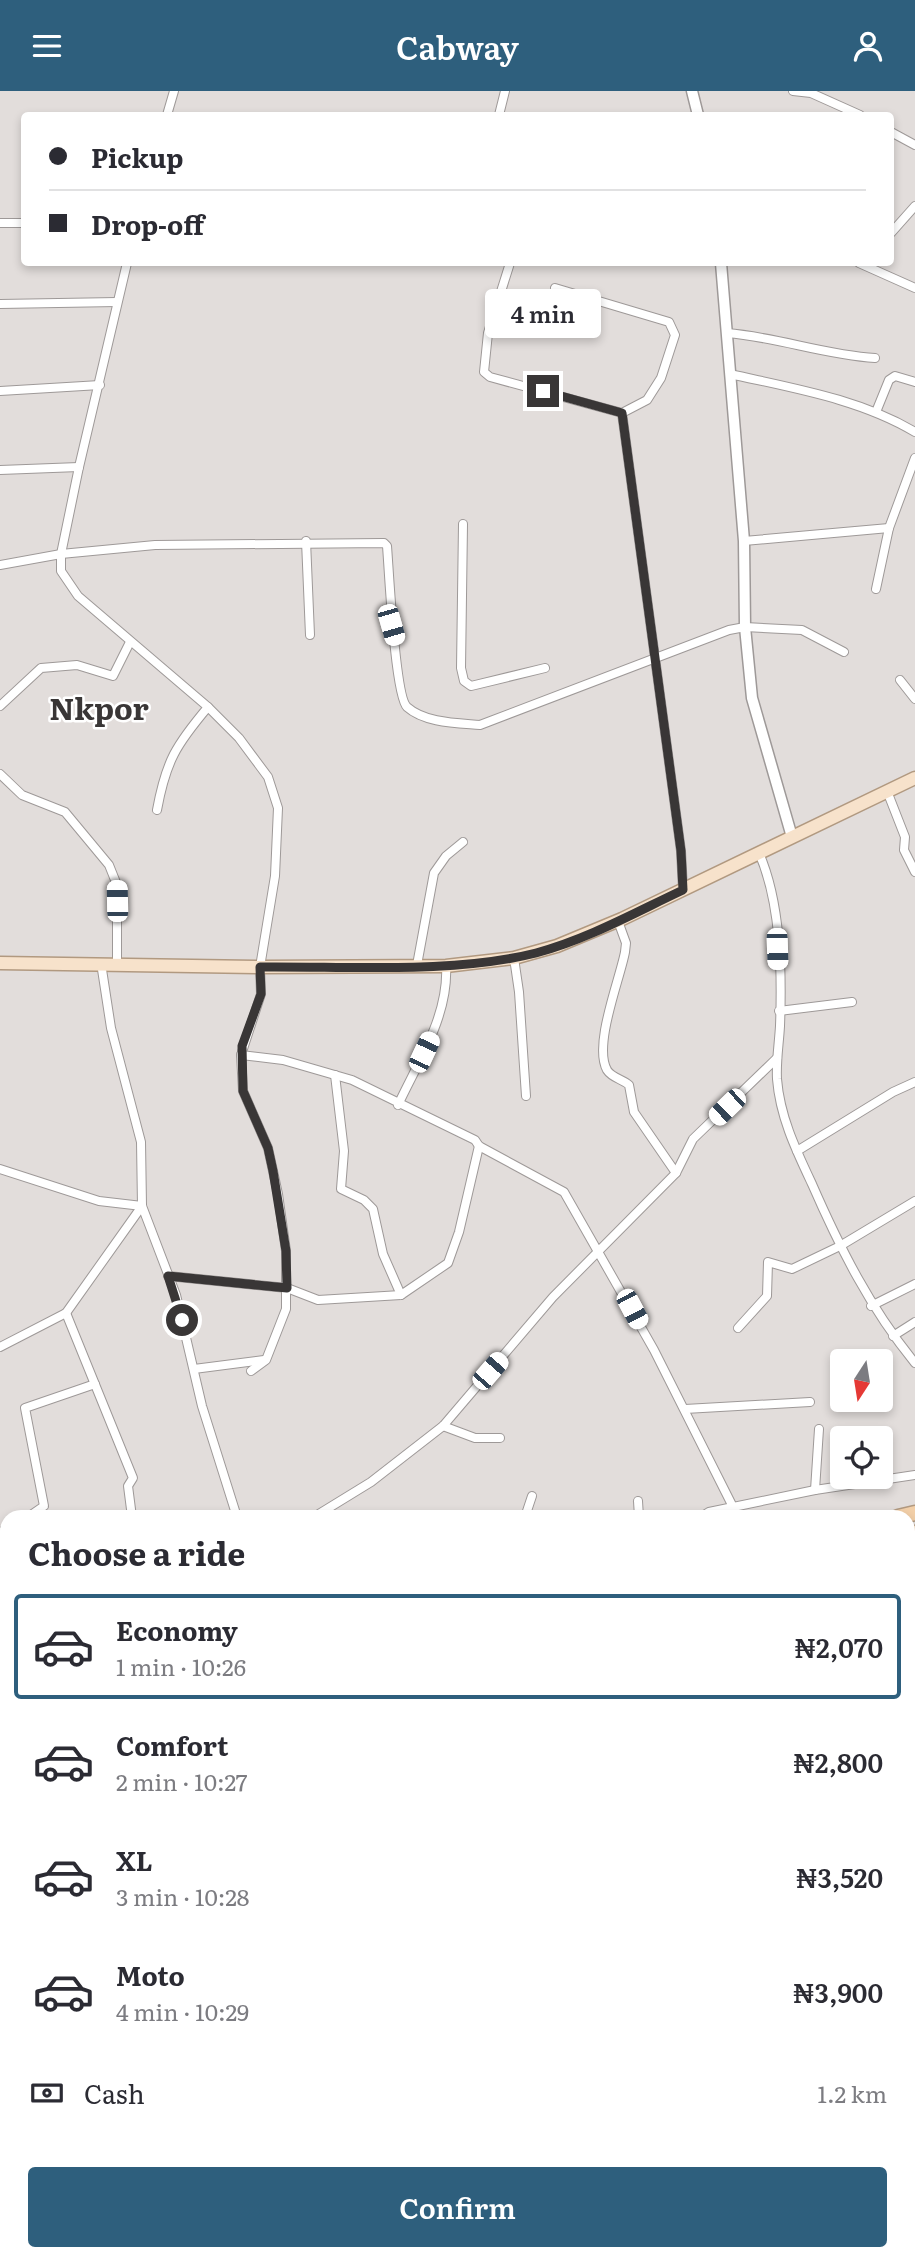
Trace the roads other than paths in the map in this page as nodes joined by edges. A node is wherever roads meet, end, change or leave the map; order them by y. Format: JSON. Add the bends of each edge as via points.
{"nodes":[{"id":1,"x":174,"y":91,"type":"edge"},
{"id":2,"x":505,"y":91,"type":"edge"},
{"id":3,"x":692,"y":91,"type":"edge"},
{"id":4,"x":793,"y":91,"type":"edge"},
{"id":5,"x":811,"y":92,"type":"edge"},
{"id":6,"x":168,"y":112,"type":"edge"},
{"id":7,"x":500,"y":112,"type":"edge"},
{"id":8,"x":697,"y":112,"type":"edge"},
{"id":9,"x":843,"y":112,"type":"edge"},
{"id":10,"x":894,"y":134,"type":"edge"},
{"id":11,"x":915,"y":145,"type":"edge"},
{"id":12,"x":915,"y":206,"type":"edge"},
{"id":13,"x":0,"y":223,"type":"edge"},
{"id":14,"x":21,"y":223,"type":"edge"},
{"id":15,"x":894,"y":230,"type":"edge"},
{"id":16,"x":126,"y":266,"type":"edge"},
{"id":17,"x":509,"y":266,"type":"edge"},
{"id":18,"x":722,"y":266,"type":"edge"},
{"id":19,"x":872,"y":266,"type":"edge"},
{"id":20,"x":555,"y":288,"type":"dead end"},
{"id":21,"x":915,"y":288,"type":"edge"},
{"id":22,"x":117,"y":302,"type":"junction"},
{"id":23,"x":0,"y":304,"type":"edge"},
{"id":24,"x":727,"y":333,"type":"junction"},
{"id":25,"x":875,"y":358,"type":"dead end"},
{"id":26,"x":730,"y":374,"type":"junction"},
{"id":27,"x":915,"y":382,"type":"edge"},
{"id":28,"x":100,"y":385,"type":"junction"},
{"id":29,"x":0,"y":391,"type":"edge"},
{"id":30,"x":876,"y":412,"type":"junction"},
{"id":31,"x":622,"y":413,"type":"junction"},
{"id":32,"x":915,"y":432,"type":"edge"},
{"id":33,"x":915,"y":458,"type":"edge"},
{"id":34,"x":79,"y":467,"type":"junction"},
{"id":35,"x":0,"y":470,"type":"edge"},
{"id":36,"x":463,"y":524,"type":"dead end"},
{"id":37,"x":889,"y":528,"type":"junction"},
{"id":38,"x":306,"y":541,"type":"junction"},
{"id":39,"x":744,"y":541,"type":"junction"},
{"id":40,"x":61,"y":554,"type":"junction"},
{"id":41,"x":0,"y":565,"type":"edge"},
{"id":42,"x":876,"y":589,"type":"dead end"},
{"id":43,"x":746,"y":627,"type":"junction"},
{"id":44,"x":310,"y":635,"type":"dead end"},
{"id":45,"x":130,"y":642,"type":"junction"},
{"id":46,"x":844,"y":652,"type":"dead end"},
{"id":47,"x":655,"y":657,"type":"junction"},
{"id":48,"x":545,"y":668,"type":"dead end"},
{"id":49,"x":901,"y":680,"type":"dead end"},
{"id":50,"x":915,"y":699,"type":"edge"},
{"id":51,"x":0,"y":706,"type":"edge"},
{"id":52,"x":208,"y":707,"type":"junction"},
{"id":53,"x":0,"y":774,"type":"edge"},
{"id":54,"x":915,"y":778,"type":"edge"},
{"id":55,"x":887,"y":791,"type":"junction"},
{"id":56,"x":157,"y":810,"type":"dead end"},
{"id":57,"x":792,"y":837,"type":"junction"},
{"id":58,"x":463,"y":842,"type":"dead end"},
{"id":59,"x":759,"y":853,"type":"junction"},
{"id":60,"x":915,"y":872,"type":"edge"},
{"id":61,"x":683,"y":890,"type":"junction"},
{"id":62,"x":618,"y":921,"type":"junction"},
{"id":63,"x":514,"y":958,"type":"junction"},
{"id":64,"x":0,"y":963,"type":"edge"},
{"id":65,"x":102,"y":963,"type":"junction"},
{"id":66,"x":117,"y":964,"type":"junction"},
{"id":67,"x":417,"y":965,"type":"junction"},
{"id":68,"x":446,"y":966,"type":"junction"},
{"id":69,"x":260,"y":967,"type":"junction"},
{"id":70,"x":852,"y":1002,"type":"dead end"},
{"id":71,"x":779,"y":1011,"type":"junction"},
{"id":72,"x":241,"y":1055,"type":"junction"},
{"id":73,"x":777,"y":1058,"type":"junction"},
{"id":74,"x":335,"y":1075,"type":"junction"},
{"id":75,"x":915,"y":1082,"type":"edge"},
{"id":76,"x":526,"y":1095,"type":"dead end"},
{"id":77,"x":398,"y":1105,"type":"junction"},
{"id":78,"x":479,"y":1146,"type":"junction"},
{"id":79,"x":797,"y":1151,"type":"junction"},
{"id":80,"x":0,"y":1169,"type":"edge"},
{"id":81,"x":676,"y":1173,"type":"junction"},
{"id":82,"x":915,"y":1201,"type":"edge"},
{"id":83,"x":142,"y":1206,"type":"junction"},
{"id":84,"x":840,"y":1246,"type":"junction"},
{"id":85,"x":598,"y":1248,"type":"junction"},
{"id":86,"x":168,"y":1276,"type":"junction"},
{"id":87,"x":915,"y":1284,"type":"edge"},
{"id":88,"x":287,"y":1288,"type":"junction"},
{"id":89,"x":401,"y":1295,"type":"junction"},
{"id":90,"x":871,"y":1306,"type":"junction"},
{"id":91,"x":66,"y":1313,"type":"junction"},
{"id":92,"x":915,"y":1322,"type":"edge"},
{"id":93,"x":738,"y":1328,"type":"dead end"},
{"id":94,"x":893,"y":1336,"type":"junction"},
{"id":95,"x":0,"y":1347,"type":"edge"},
{"id":96,"x":266,"y":1360,"type":"junction"},
{"id":97,"x":915,"y":1363,"type":"edge"},
{"id":98,"x":194,"y":1369,"type":"junction"},
{"id":99,"x":251,"y":1371,"type":"dead end"},
{"id":100,"x":95,"y":1384,"type":"junction"},
{"id":101,"x":810,"y":1402,"type":"dead end"},
{"id":102,"x":685,"y":1409,"type":"junction"},
{"id":103,"x":443,"y":1426,"type":"junction"},
{"id":104,"x":819,"y":1429,"type":"dead end"},
{"id":105,"x":500,"y":1438,"type":"dead end"},
{"id":106,"x":915,"y":1475,"type":"edge"},
{"id":107,"x":815,"y":1490,"type":"junction"},
{"id":108,"x":532,"y":1496,"type":"dead end"},
{"id":109,"x":638,"y":1501,"type":"dead end"},
{"id":110,"x":733,"y":1507,"type":"junction"},
{"id":111,"x":41,"y":1510,"type":"edge"},
{"id":112,"x":131,"y":1510,"type":"edge"},
{"id":113,"x":235,"y":1510,"type":"edge"},
{"id":114,"x":325,"y":1510,"type":"edge"},
{"id":115,"x":527,"y":1510,"type":"edge"},
{"id":116,"x":639,"y":1510,"type":"edge"},
{"id":117,"x":723,"y":1510,"type":"edge"}],
"edges":[{"from":1,"to":6,"type":"street"},
{"from":2,"to":7,"type":"street"},
{"from":3,"to":8,"type":"street"},
{"from":4,"to":5,"type":"street"},
{"from":5,"to":9,"type":"street"},
{"from":10,"to":11,"type":"street"},
{"from":12,"to":15,"type":"street"},
{"from":13,"to":14,"type":"street"},
{"from":16,"to":22,"type":"street"},
{"from":17,"to":31,"type":"street","via":[[488,333],[484,372]]},
{"from":18,"to":24,"type":"street"},
{"from":19,"to":21,"type":"street"},
{"from":20,"to":31,"type":"street","via":[[668,322],[675,335],[661,378],[647,400]]},
{"from":22,"to":23,"type":"street"},
{"from":22,"to":28,"type":"street"},
{"from":24,"to":25,"type":"street"},
{"from":24,"to":26,"type":"street"},
{"from":26,"to":30,"type":"street"},
{"from":26,"to":39,"type":"street"},
{"from":27,"to":30,"type":"street","via":[[895,376],[889,380]]},
{"from":28,"to":29,"type":"street"},
{"from":28,"to":34,"type":"street"},
{"from":30,"to":32,"type":"street"},
{"from":31,"to":47,"type":"street"},
{"from":33,"to":37,"type":"street"},
{"from":34,"to":35,"type":"street"},
{"from":34,"to":40,"type":"street"},
{"from":36,"to":48,"type":"street","via":[[464,681],[471,685]]},
{"from":37,"to":39,"type":"street"},
{"from":37,"to":42,"type":"street"},
{"from":38,"to":40,"type":"street","via":[[155,545]]},
{"from":38,"to":44,"type":"street"},
{"from":38,"to":47,"type":"street","via":[[384,543],[400,695],[407,707],[442,722],[480,725]]},
{"from":39,"to":43,"type":"street"},
{"from":40,"to":41,"type":"street"},
{"from":40,"to":45,"type":"street","via":[[61,571],[78,596]]},
{"from":43,"to":46,"type":"street","via":[[802,630]]},
{"from":43,"to":47,"type":"street"},
{"from":43,"to":57,"type":"street","via":[[752,698]]},
{"from":45,"to":51,"type":"street","via":[[113,677],[77,664],[41,669]]},
{"from":45,"to":52,"type":"street"},
{"from":47,"to":61,"type":"street"},
{"from":49,"to":50,"type":"street"},
{"from":52,"to":56,"type":"street","via":[[173,750]]},
{"from":52,"to":69,"type":"street","via":[[268,776],[278,808],[275,876]]},
{"from":53,"to":66,"type":"street","via":[[22,795],[65,812],[109,865],[117,885]]},
{"from":54,"to":55,"type":"main road"},
{"from":55,"to":57,"type":"main road"},
{"from":55,"to":60,"type":"street","via":[[905,837],[904,851]]},
{"from":57,"to":59,"type":"main road"},
{"from":58,"to":67,"type":"street","via":[[434,873]]},
{"from":59,"to":61,"type":"main road"},
{"from":59,"to":71,"type":"street","via":[[767,870],[773,908]]},
{"from":61,"to":62,"type":"main road"},
{"from":62,"to":63,"type":"main road"},
{"from":62,"to":81,"type":"street","via":[[626,943],[606,1027],[605,1066],[610,1075],[629,1085],[634,1112]]},
{"from":63,"to":68,"type":"main road"},
{"from":63,"to":76,"type":"street"},
{"from":64,"to":65,"type":"main road"},
{"from":65,"to":66,"type":"main road"},
{"from":65,"to":83,"type":"street","via":[[111,1028],[141,1142]]},
{"from":66,"to":69,"type":"main road"},
{"from":67,"to":68,"type":"main road"},
{"from":67,"to":69,"type":"main road"},
{"from":68,"to":77,"type":"street","via":[[447,981],[435,1028]]},
{"from":69,"to":72,"type":"street","via":[[261,994]]},
{"from":70,"to":71,"type":"street"},
{"from":71,"to":73,"type":"street"},
{"from":72,"to":74,"type":"street"},
{"from":72,"to":88,"type":"street","via":[[243,1091],[268,1148],[278,1194]]},
{"from":73,"to":79,"type":"street","via":[[783,1119]]},
{"from":73,"to":81,"type":"street","via":[[693,1139]]},
{"from":74,"to":77,"type":"street"},
{"from":74,"to":89,"type":"street","via":[[344,1151],[341,1189],[373,1209],[383,1254]]},
{"from":75,"to":79,"type":"street"},
{"from":77,"to":78,"type":"street","via":[[475,1140]]},
{"from":78,"to":85,"type":"street","via":[[564,1192]]},
{"from":78,"to":89,"type":"street","via":[[448,1263]]},
{"from":79,"to":84,"type":"street"},
{"from":80,"to":83,"type":"street","via":[[99,1201]]},
{"from":81,"to":85,"type":"street"},
{"from":82,"to":84,"type":"street"},
{"from":83,"to":86,"type":"street"},
{"from":83,"to":91,"type":"street"},
{"from":84,"to":90,"type":"street"},
{"from":84,"to":93,"type":"street","via":[[792,1269],[768,1262],[767,1296]]},
{"from":85,"to":102,"type":"street"},
{"from":85,"to":103,"type":"street"},
{"from":86,"to":88,"type":"street"},
{"from":86,"to":98,"type":"street"},
{"from":87,"to":90,"type":"street"},
{"from":88,"to":89,"type":"street","via":[[318,1300]]},
{"from":88,"to":96,"type":"street","via":[[286,1309]]},
{"from":90,"to":94,"type":"street"},
{"from":91,"to":95,"type":"street"},
{"from":91,"to":100,"type":"street"},
{"from":92,"to":94,"type":"street"},
{"from":94,"to":97,"type":"street"},
{"from":96,"to":98,"type":"street"},
{"from":96,"to":99,"type":"street"},
{"from":98,"to":113,"type":"street"},
{"from":100,"to":111,"type":"street","via":[[24,1408],[44,1500]]},
{"from":100,"to":112,"type":"street","via":[[132,1478],[128,1486]]},
{"from":101,"to":102,"type":"street"},
{"from":102,"to":110,"type":"street"},
{"from":103,"to":105,"type":"street","via":[[475,1438]]},
{"from":103,"to":114,"type":"street","via":[[371,1482]]},
{"from":104,"to":107,"type":"street"},
{"from":106,"to":107,"type":"street"},
{"from":107,"to":110,"type":"street"},
{"from":108,"to":115,"type":"street"},
{"from":109,"to":116,"type":"street"},
{"from":110,"to":117,"type":"street"}]}
